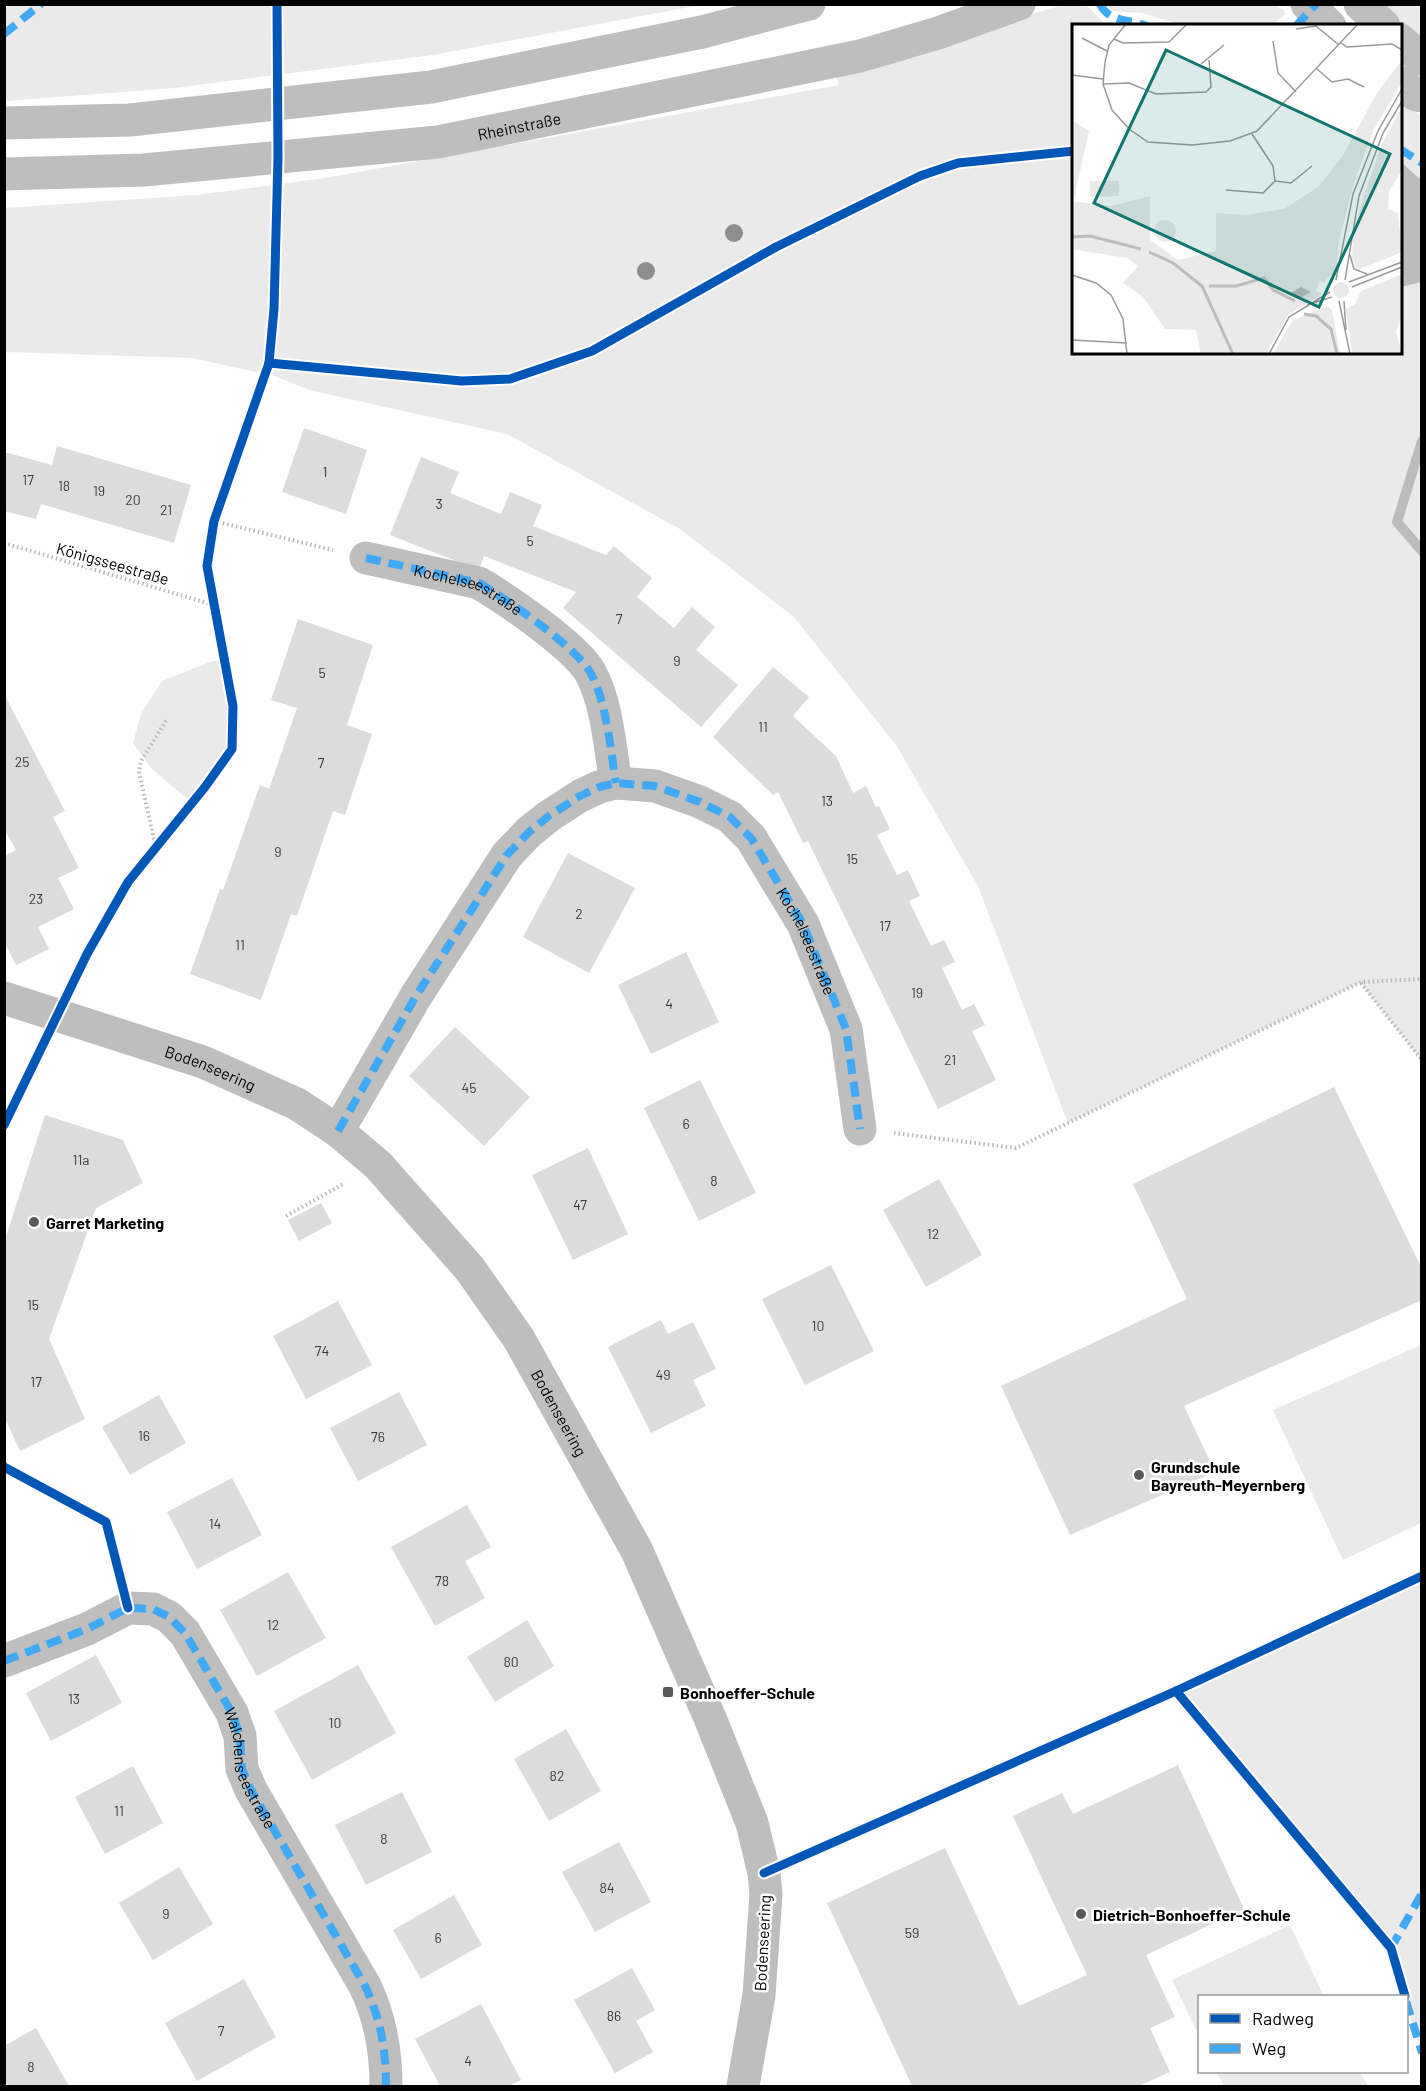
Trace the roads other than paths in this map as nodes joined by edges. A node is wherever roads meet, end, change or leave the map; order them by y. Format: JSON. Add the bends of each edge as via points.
{"nodes":[{"id":1,"x":809,"y":4,"type":"edge"},
{"id":2,"x":1019,"y":4,"type":"edge"},
{"id":3,"x":1307,"y":4,"type":"edge"},
{"id":4,"x":1360,"y":4,"type":"edge"},
{"id":5,"x":1328,"y":24,"type":"edge"},
{"id":6,"x":1382,"y":24,"type":"edge"},
{"id":7,"x":1402,"y":41,"type":"edge"},
{"id":8,"x":1422,"y":59,"type":"edge"},
{"id":9,"x":1402,"y":83,"type":"edge"},
{"id":10,"x":1422,"y":96,"type":"edge"},
{"id":11,"x":4,"y":123,"type":"edge"},
{"id":12,"x":4,"y":174,"type":"edge"},
{"id":13,"x":366,"y":558,"type":"road end"},
{"id":14,"x":616,"y":783,"type":"junction"},
{"id":15,"x":4,"y":998,"type":"edge"},
{"id":16,"x":860,"y":1130,"type":"road end"},
{"id":17,"x":338,"y":1131,"type":"junction"},
{"id":18,"x":4,"y":1661,"type":"edge"},
{"id":19,"x":386,"y":2086,"type":"edge"},
{"id":20,"x":743,"y":2086,"type":"edge"}],
"edges":[{"from":1,"to":11,"type":"street","via":[[702,32],[431,87],[130,120]]},
{"from":2,"to":12,"type":"street","name":"Rheinstraße","via":[[860,56],[438,142],[144,170]]},
{"from":3,"to":5,"type":"street"},
{"from":4,"to":6,"type":"street"},
{"from":7,"to":8,"type":"street"},
{"from":9,"to":10,"type":"street"},
{"from":13,"to":14,"type":"street","name":"Kochelseestraße","via":[[479,583],[576,655],[589,670],[601,701]]},
{"from":14,"to":16,"type":"street","name":"Kochelseestraße","via":[[655,786],[700,802],[730,817],[751,838],[803,924],[846,1029]]},
{"from":14,"to":17,"type":"street","name":"Kochelseestraße","via":[[580,796],[549,816],[507,855],[416,996]]},
{"from":15,"to":17,"type":"street","name":"Bodenseering","via":[[203,1062],[297,1104]]},
{"from":17,"to":20,"type":"street","name":"Bodenseering","via":[[378,1165],[470,1269],[519,1339],[637,1551],[710,1718],[752,1823],[764,1873],[765,1923],[759,1995]]},
{"from":18,"to":19,"type":"street","name":"Walchenseestraße","via":[[87,1629],[128,1608],[153,1609],[170,1617],[185,1633],[237,1725],[242,1769],[251,1791],[375,2008],[384,2040]]}]}
